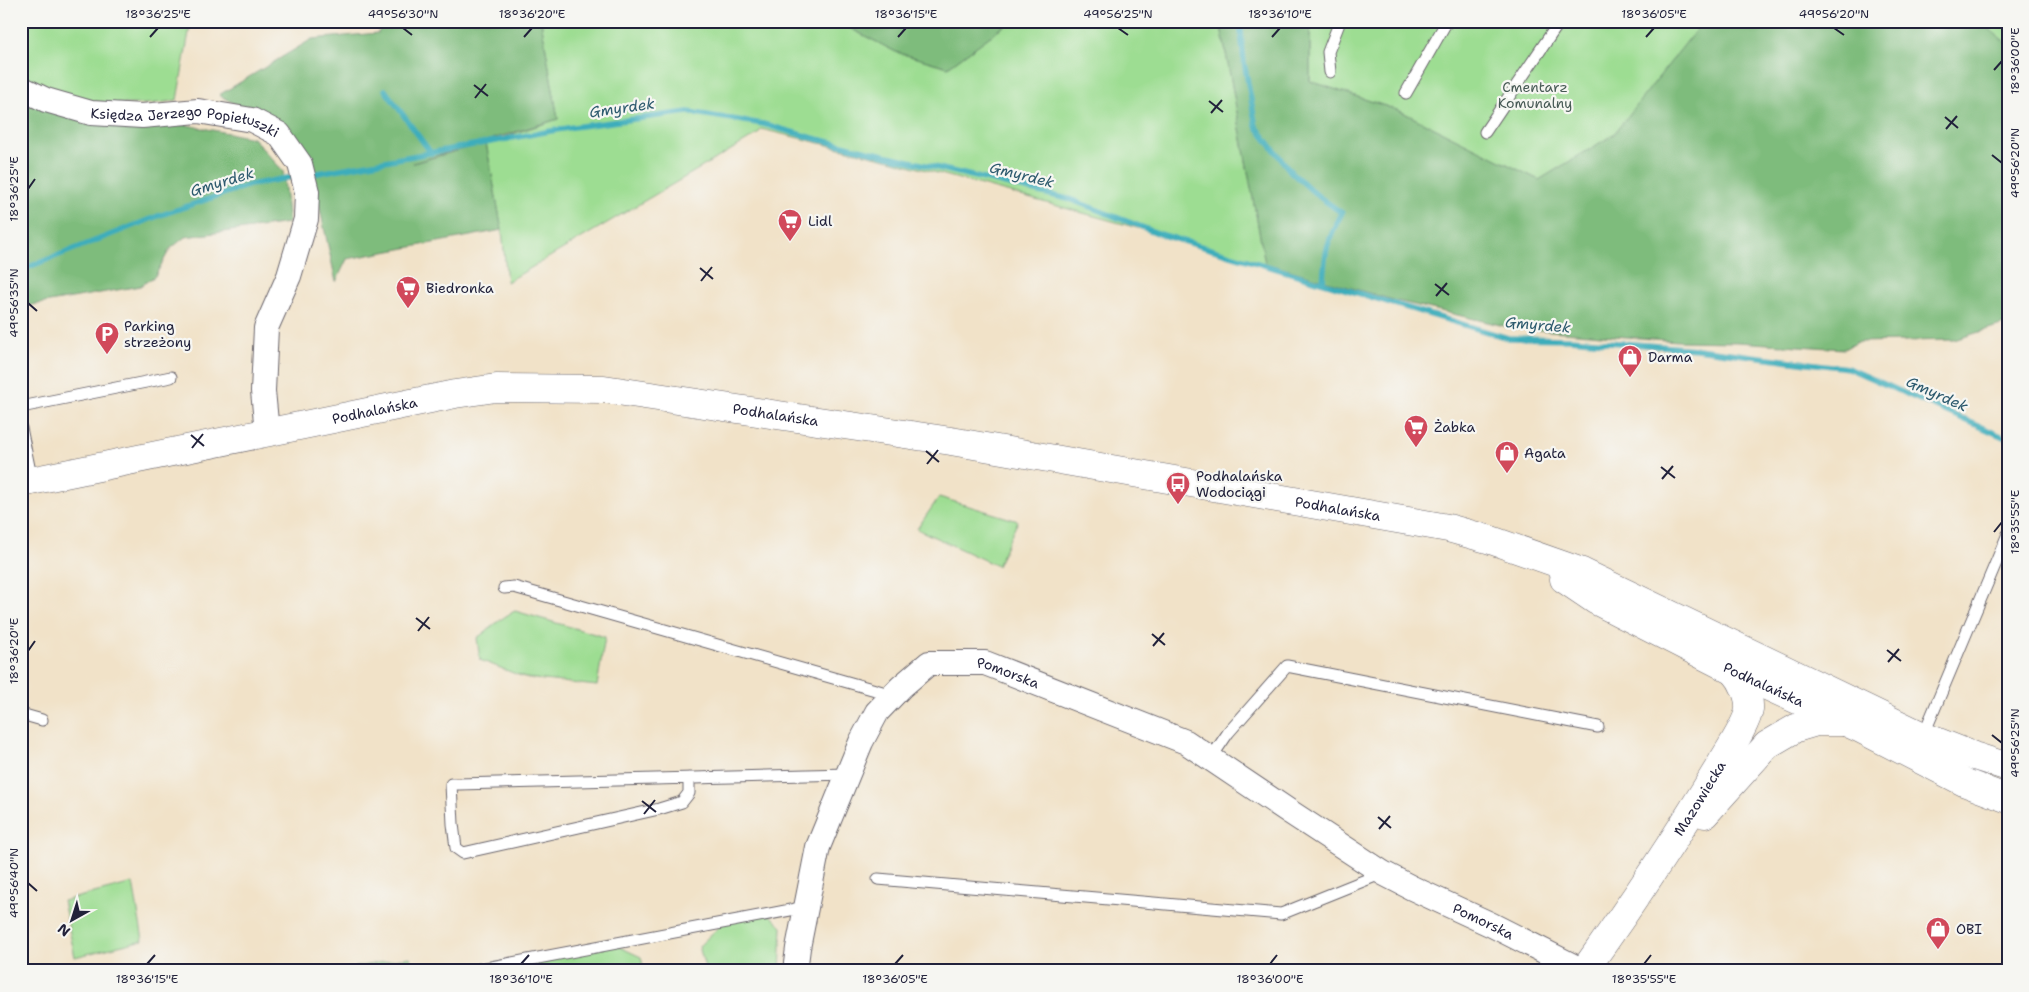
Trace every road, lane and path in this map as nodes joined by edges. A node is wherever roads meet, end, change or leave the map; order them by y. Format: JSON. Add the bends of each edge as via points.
{"nodes":[{"id":1,"x":1340,"y":21,"type":"edge"},
{"id":2,"x":1447,"y":21,"type":"edge"},
{"id":3,"x":1560,"y":21,"type":"edge"},
{"id":4,"x":1330,"y":72,"type":"dead end"},
{"id":5,"x":21,"y":88,"type":"edge"},
{"id":6,"x":1406,"y":93,"type":"dead end"},
{"id":7,"x":1485,"y":132,"type":"dead end"},
{"id":8,"x":172,"y":377,"type":"dead end"},
{"id":9,"x":21,"y":407,"type":"edge"},
{"id":10,"x":21,"y":428,"type":"edge"},
{"id":11,"x":267,"y":432,"type":"junction"},
{"id":12,"x":27,"y":482,"type":"edge"},
{"id":13,"x":2008,"y":534,"type":"edge"},
{"id":14,"x":1528,"y":554,"type":"junction"},
{"id":15,"x":504,"y":588,"type":"dead end"},
{"id":16,"x":1766,"y":660,"type":"junction"},
{"id":17,"x":1734,"y":671,"type":"junction"},
{"id":18,"x":1817,"y":684,"type":"junction"},
{"id":19,"x":1781,"y":693,"type":"junction"},
{"id":20,"x":893,"y":695,"type":"junction"},
{"id":21,"x":1749,"y":710,"type":"junction"},
{"id":22,"x":21,"y":714,"type":"edge"},
{"id":23,"x":42,"y":720,"type":"dead end"},
{"id":24,"x":1844,"y":722,"type":"junction"},
{"id":25,"x":1598,"y":727,"type":"dead end"},
{"id":26,"x":1923,"y":736,"type":"junction"},
{"id":27,"x":1766,"y":744,"type":"junction"},
{"id":28,"x":1211,"y":758,"type":"junction"},
{"id":29,"x":2008,"y":767,"type":"edge"},
{"id":30,"x":848,"y":774,"type":"junction"},
{"id":31,"x":689,"y":778,"type":"junction"},
{"id":32,"x":2008,"y":799,"type":"edge"},
{"id":33,"x":1382,"y":872,"type":"junction"},
{"id":34,"x":878,"y":879,"type":"dead end"},
{"id":35,"x":1645,"y":883,"type":"junction"},
{"id":36,"x":806,"y":907,"type":"junction"},
{"id":37,"x":470,"y":971,"type":"edge"},
{"id":38,"x":795,"y":971,"type":"edge"},
{"id":39,"x":1583,"y":971,"type":"edge"}],
"edges":[{"from":1,"to":4,"type":"lane","via":[[1328,52]]},
{"from":2,"to":6,"type":"lane"},
{"from":3,"to":7,"type":"lane"},
{"from":5,"to":11,"type":"street","name":"Księdza Jerzego Popiełuszki","via":[[46,100],[91,113],[142,116],[198,111],[252,120],[279,134],[300,164],[307,192],[306,219],[289,276],[266,328],[262,391]]},
{"from":8,"to":9,"type":"lane"},
{"from":10,"to":12,"type":"lane"},
{"from":11,"to":12,"type":"street","name":"Podhalańska"},
{"from":11,"to":14,"type":"street","name":"Podhalańska","via":[[496,388],[604,389],[951,441],[1448,528]]},
{"from":13,"to":26,"type":"lane"},
{"from":14,"to":16,"type":"street","name":"Podhalańska","via":[[1582,572]]},
{"from":14,"to":17,"type":"street","name":"Podhalańska","via":[[1595,600]]},
{"from":15,"to":20,"type":"lane","via":[[514,587]]},
{"from":16,"to":18,"type":"street","name":"Podhalańska"},
{"from":16,"to":19,"type":"street","name":"Mazowiecka","via":[[1778,673]]},
{"from":17,"to":19,"type":"street","name":"Podhalańska"},
{"from":17,"to":21,"type":"street","via":[[1747,696]]},
{"from":18,"to":19,"type":"street","via":[[1792,686]]},
{"from":18,"to":26,"type":"street","name":"Podhalańska"},
{"from":19,"to":21,"type":"street"},
{"from":19,"to":24,"type":"street","name":"Podhalańska"},
{"from":19,"to":27,"type":"street","name":"Mazowiecka","via":[[1779,718]]},
{"from":20,"to":28,"type":"street","name":"Pomorska","via":[[929,663],[985,662],[1186,742]]},
{"from":20,"to":30,"type":"street","name":"Pomorska","via":[[877,712]]},
{"from":21,"to":35,"type":"street","name":"Mazowiecka","via":[[1695,806]]},
{"from":22,"to":23,"type":"lane"},
{"from":24,"to":27,"type":"street","name":"Mazowiecka","via":[[1816,722],[1796,728]]},
{"from":24,"to":32,"type":"street","name":"Podhalańska"},
{"from":25,"to":28,"type":"lane","via":[[1287,666],[1228,733]]},
{"from":26,"to":29,"type":"street","name":"Podhalańska"},
{"from":27,"to":35,"type":"street","name":"Mazowiecka"},
{"from":28,"to":33,"type":"street","name":"Pomorska"},
{"from":30,"to":31,"type":"lane"},
{"from":30,"to":36,"type":"street","name":"Pomorska","via":[[818,847]]},
{"from":31,"to":31,"type":"lane","via":[[689,793],[682,802],[659,809],[463,853],[456,848],[451,784]]},
{"from":33,"to":34,"type":"lane","via":[[1281,914]]},
{"from":33,"to":39,"type":"street","name":"Pomorska"},
{"from":35,"to":39,"type":"street","name":"Mazowiecka"},
{"from":36,"to":37,"type":"lane"},
{"from":36,"to":38,"type":"street","name":"Pomorska"}]}
